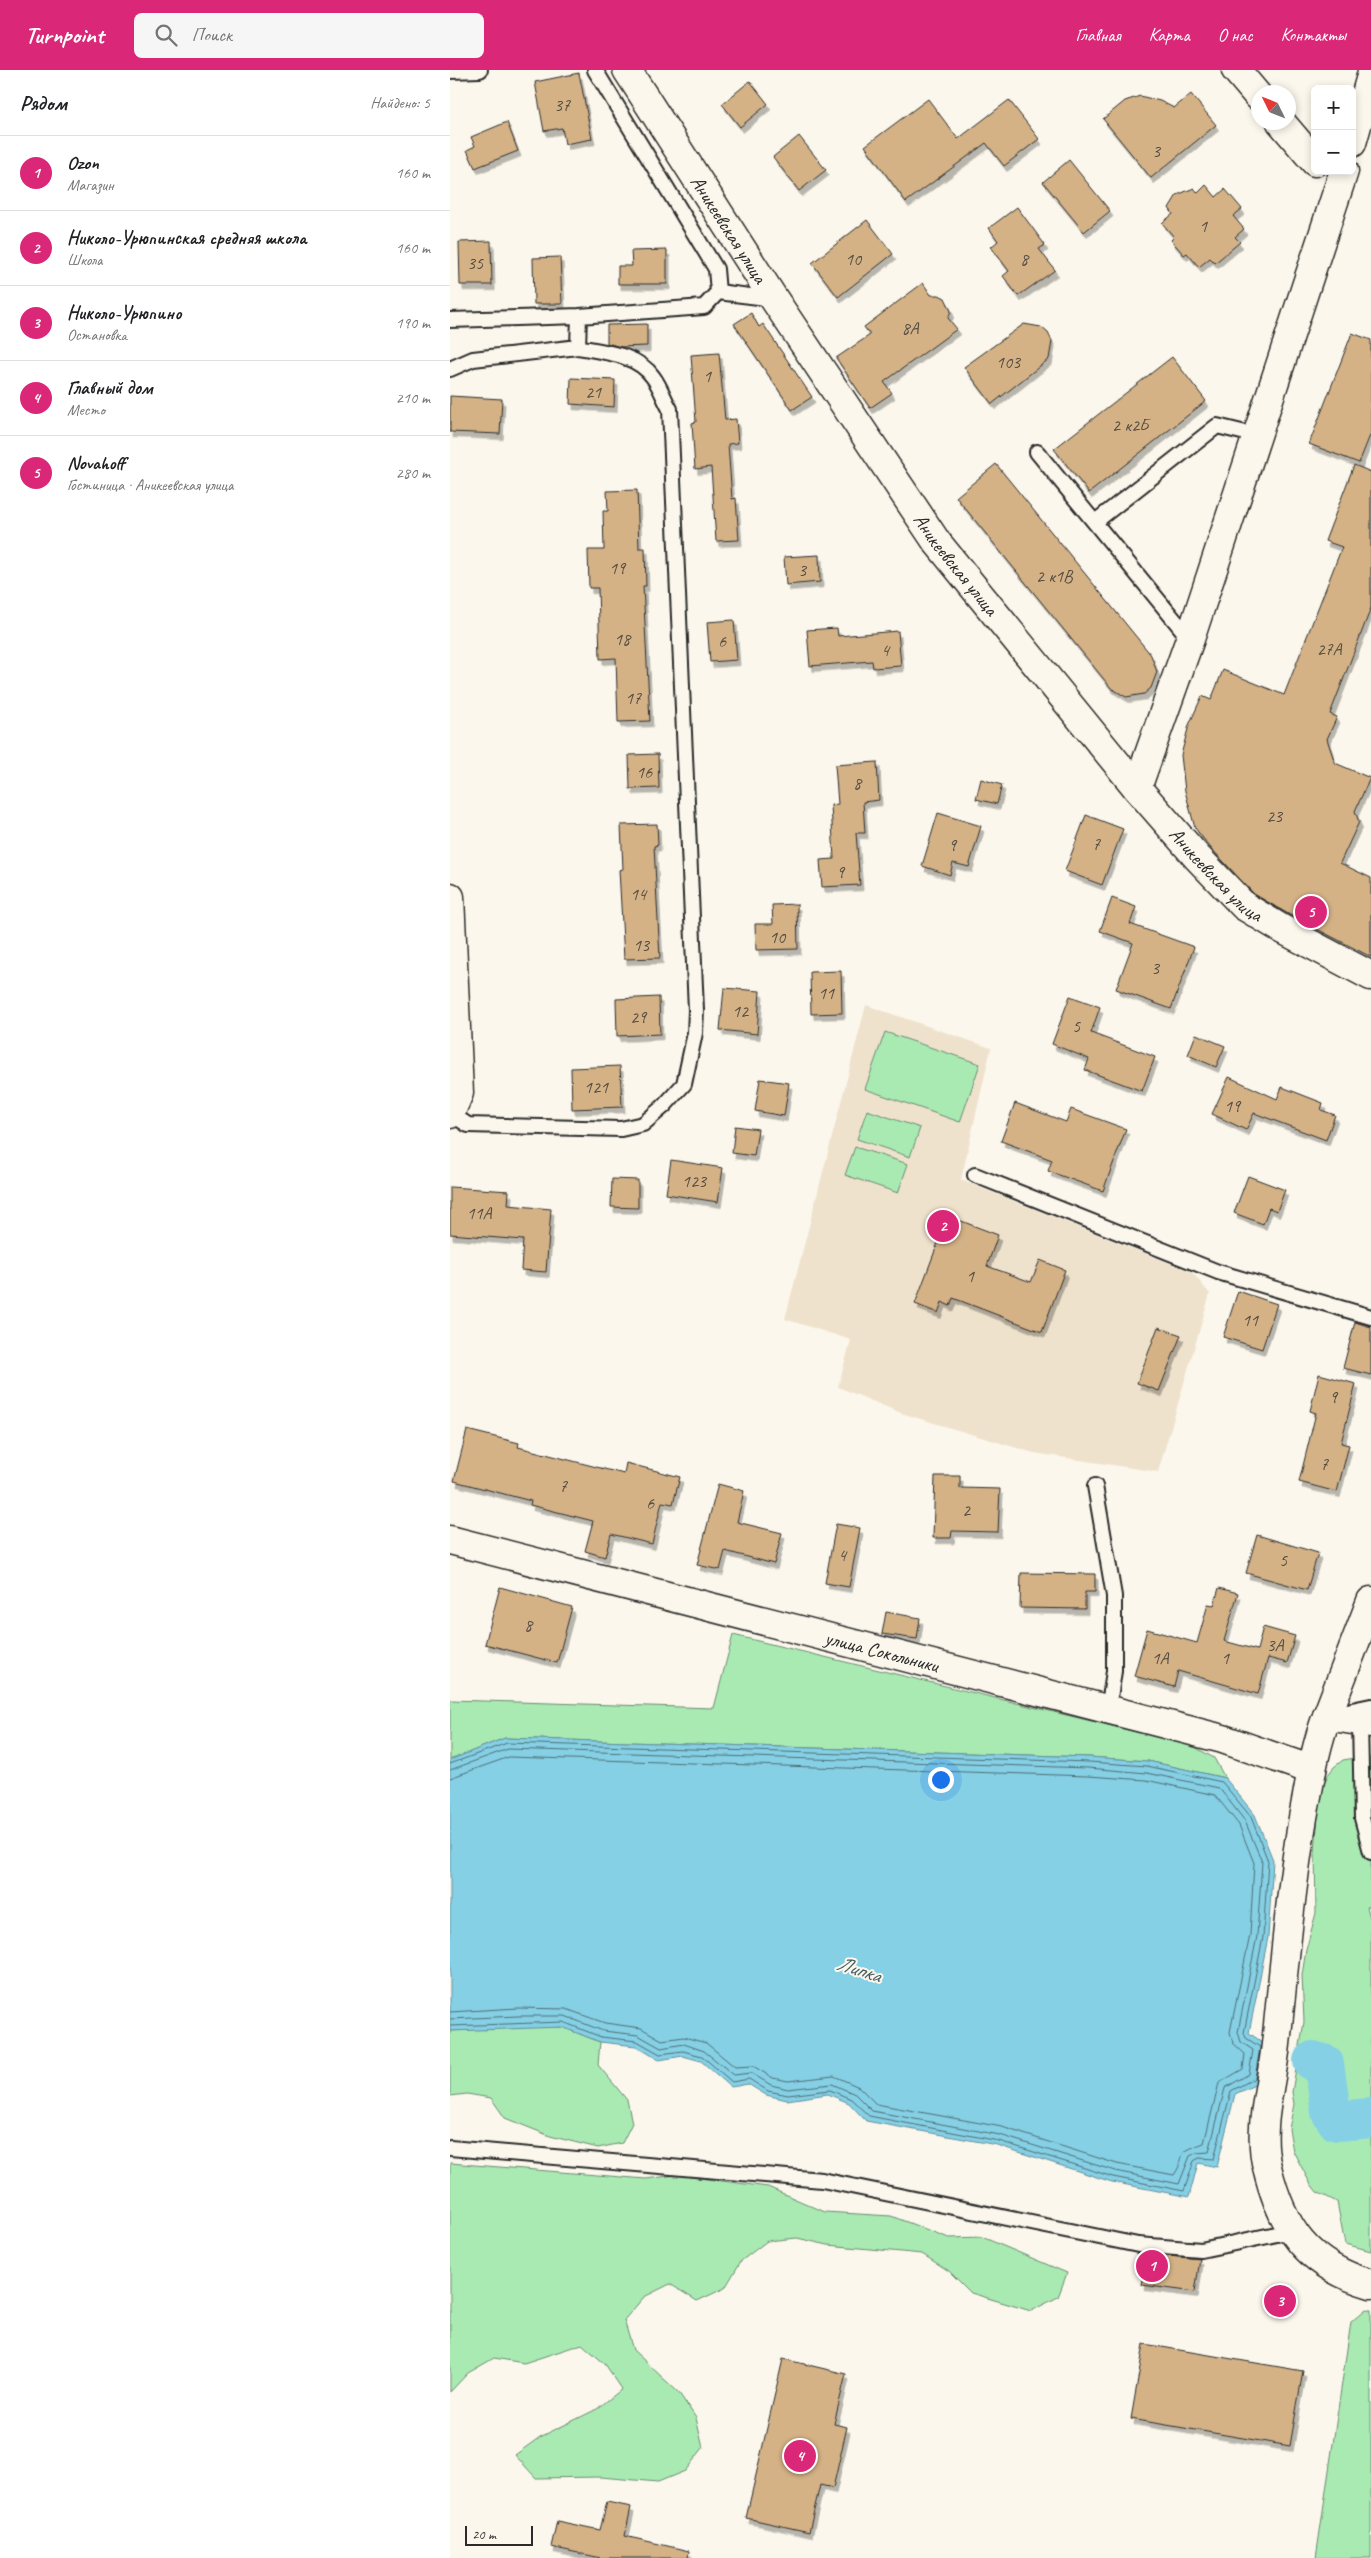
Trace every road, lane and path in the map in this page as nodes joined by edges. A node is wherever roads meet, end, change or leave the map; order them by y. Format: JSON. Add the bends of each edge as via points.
{"nodes":[{"id":1,"x":480,"y":70,"type":"edge"},
{"id":2,"x":595,"y":70,"type":"edge"},
{"id":3,"x":627,"y":70,"type":"edge"},
{"id":4,"x":1236,"y":70,"type":"edge"},
{"id":5,"x":450,"y":72,"type":"edge"},
{"id":6,"x":1371,"y":76,"type":"edge"},
{"id":7,"x":1251,"y":88,"type":"edge"},
{"id":8,"x":1288,"y":130,"type":"edge"},
{"id":9,"x":1355,"y":130,"type":"edge"},
{"id":10,"x":1311,"y":157,"type":"edge"},
{"id":11,"x":1335,"y":178,"type":"edge"},
{"id":12,"x":718,"y":292,"type":"junction"},
{"id":13,"x":774,"y":299,"type":"junction"},
{"id":14,"x":579,"y":316,"type":"junction"},
{"id":15,"x":450,"y":320,"type":"edge"},
{"id":16,"x":578,"y":347,"type":"junction"},
{"id":17,"x":450,"y":369,"type":"edge"},
{"id":18,"x":1258,"y":436,"type":"junction"},
{"id":19,"x":1037,"y":452,"type":"dead end"},
{"id":20,"x":1095,"y":522,"type":"junction"},
{"id":21,"x":1190,"y":639,"type":"junction"},
{"id":22,"x":1137,"y":788,"type":"junction"},
{"id":23,"x":450,"y":897,"type":"edge"},
{"id":24,"x":1371,"y":976,"type":"edge"},
{"id":25,"x":450,"y":1114,"type":"edge"},
{"id":26,"x":975,"y":1175,"type":"dead end"},
{"id":27,"x":1371,"y":1317,"type":"edge"},
{"id":28,"x":1095,"y":1486,"type":"dead end"},
{"id":29,"x":450,"y":1540,"type":"edge"},
{"id":30,"x":1371,"y":1601,"type":"edge"},
{"id":31,"x":1108,"y":1711,"type":"junction"},
{"id":32,"x":1327,"y":1716,"type":"junction"},
{"id":33,"x":1367,"y":1717,"type":"edge"},
{"id":34,"x":1312,"y":1770,"type":"junction"},
{"id":35,"x":1371,"y":1852,"type":"edge"},
{"id":36,"x":450,"y":2148,"type":"edge"},
{"id":37,"x":1291,"y":2232,"type":"junction"},
{"id":38,"x":1371,"y":2284,"type":"edge"}],
"edges":[{"from":1,"to":5,"type":"lane"},
{"from":2,"to":12,"type":"lane","via":[[716,269]]},
{"from":3,"to":13,"type":"street","name":"Аникеевская улица"},
{"from":4,"to":7,"type":"street"},
{"from":6,"to":9,"type":"street"},
{"from":8,"to":10,"type":"street"},
{"from":11,"to":18,"type":"street"},
{"from":12,"to":13,"type":"lane"},
{"from":12,"to":14,"type":"lane","via":[[704,307]]},
{"from":13,"to":22,"type":"street","name":"Аникеевская улица","via":[[936,541]]},
{"from":14,"to":15,"type":"lane"},
{"from":14,"to":16,"type":"lane"},
{"from":16,"to":17,"type":"lane","via":[[472,359]]},
{"from":16,"to":25,"type":"lane","via":[[618,354],[639,365],[653,376],[670,409],[695,1033],[684,1084],[643,1124],[621,1128],[468,1125]]},
{"from":18,"to":20,"type":"lane","via":[[1217,426]]},
{"from":18,"to":21,"type":"street"},
{"from":19,"to":20,"type":"lane"},
{"from":20,"to":21,"type":"lane"},
{"from":21,"to":22,"type":"street"},
{"from":22,"to":24,"type":"street","name":"Аникеевская улица","via":[[1244,906],[1282,930]]},
{"from":23,"to":25,"type":"street","via":[[459,1093]]},
{"from":26,"to":27,"type":"lane","via":[[1218,1272]]},
{"from":28,"to":31,"type":"lane","via":[[1114,1596],[1114,1671]]},
{"from":29,"to":31,"type":"street","name":"улица Сокольники"},
{"from":30,"to":32,"type":"street"},
{"from":31,"to":34,"type":"street","name":"улица Сокольники","via":[[1223,1739]]},
{"from":32,"to":33,"type":"street"},
{"from":32,"to":34,"type":"street"},
{"from":33,"to":35,"type":"lane","via":[[1362,1818]]},
{"from":34,"to":37,"type":"street","via":[[1299,1836],[1275,2054],[1264,2119],[1266,2165]]},
{"from":36,"to":37,"type":"lane","via":[[822,2180],[1138,2245],[1201,2250]]},
{"from":37,"to":38,"type":"street","via":[[1308,2252],[1332,2268]]}]}
